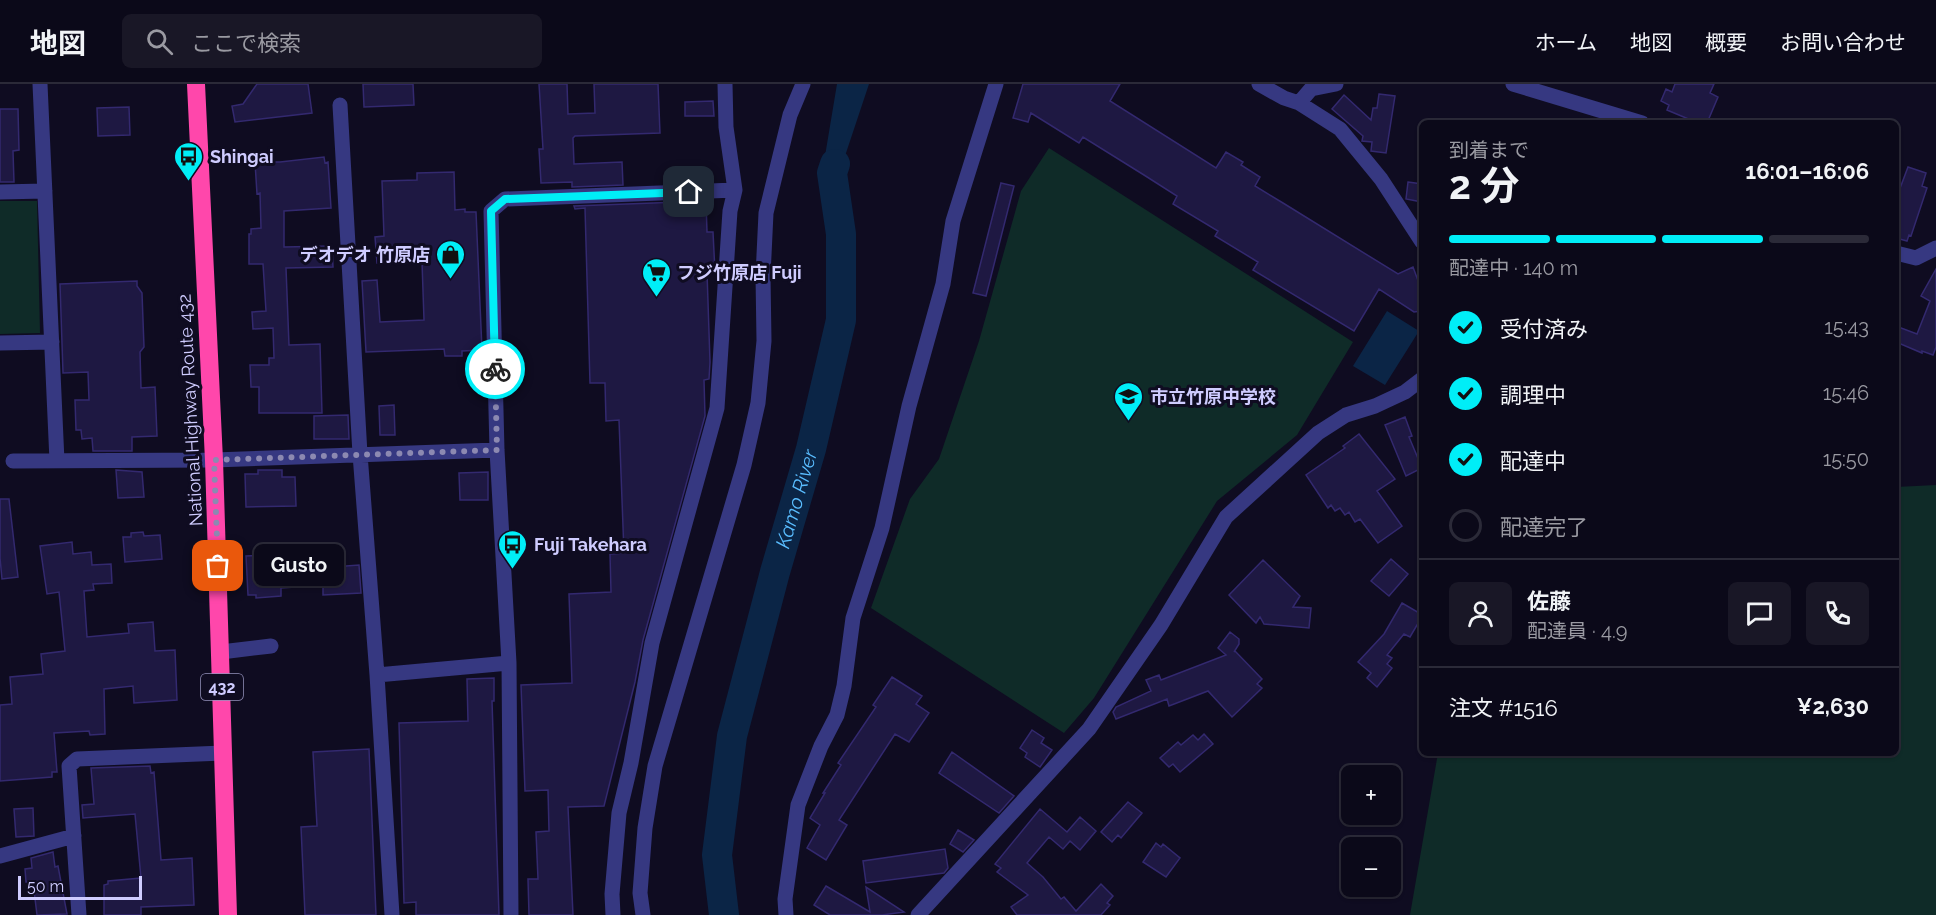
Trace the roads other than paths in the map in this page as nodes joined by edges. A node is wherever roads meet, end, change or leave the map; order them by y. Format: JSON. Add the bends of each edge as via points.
{"nodes":[{"id":1,"x":40,"y":84,"type":"edge"},
{"id":2,"x":196,"y":84,"type":"edge"},
{"id":3,"x":725,"y":84,"type":"edge"},
{"id":4,"x":803,"y":84,"type":"edge"},
{"id":5,"x":996,"y":84,"type":"edge"},
{"id":6,"x":1259,"y":84,"type":"edge"},
{"id":7,"x":1336,"y":84,"type":"edge"},
{"id":8,"x":1513,"y":84,"type":"edge"},
{"id":9,"x":1299,"y":103,"type":"junction"},
{"id":10,"x":340,"y":105,"type":"dead end"},
{"id":11,"x":1632,"y":120,"type":"edge"},
{"id":12,"x":735,"y":190,"type":"junction"},
{"id":13,"x":45,"y":191,"type":"junction"},
{"id":14,"x":0,"y":192,"type":"edge"},
{"id":15,"x":1419,"y":237,"type":"edge"},
{"id":16,"x":1936,"y":248,"type":"edge"},
{"id":17,"x":1899,"y":255,"type":"edge"},
{"id":18,"x":52,"y":342,"type":"junction"},
{"id":19,"x":0,"y":343,"type":"edge"},
{"id":20,"x":1419,"y":381,"type":"edge"},
{"id":21,"x":497,"y":450,"type":"junction"},
{"id":22,"x":360,"y":454,"type":"junction"},
{"id":23,"x":214,"y":460,"type":"junction"},
{"id":24,"x":13,"y":461,"type":"dead end"},
{"id":25,"x":57,"y":461,"type":"junction"},
{"id":26,"x":271,"y":646,"type":"dead end"},
{"id":27,"x":221,"y":652,"type":"junction"},
{"id":28,"x":508,"y":663,"type":"junction"},
{"id":29,"x":377,"y":675,"type":"junction"},
{"id":30,"x":223,"y":753,"type":"junction"},
{"id":31,"x":74,"y":836,"type":"junction"},
{"id":32,"x":0,"y":856,"type":"edge"},
{"id":33,"x":79,"y":915,"type":"edge"},
{"id":34,"x":228,"y":915,"type":"edge"},
{"id":35,"x":392,"y":915,"type":"edge"},
{"id":36,"x":511,"y":915,"type":"edge"},
{"id":37,"x":613,"y":915,"type":"edge"},
{"id":38,"x":643,"y":915,"type":"edge"},
{"id":39,"x":786,"y":915,"type":"edge"},
{"id":40,"x":918,"y":915,"type":"edge"}],
"edges":[{"from":1,"to":13,"type":"street"},
{"from":2,"to":23,"type":"highway","name":"National Highway Route 432","number":"432"},
{"from":3,"to":12,"type":"street","via":[[726,127]]},
{"from":4,"to":38,"type":"street","via":[[790,115],[766,213],[764,341],[758,403],[744,465],[655,766],[644,839],[640,893]]},
{"from":5,"to":39,"type":"street","via":[[953,221],[943,284],[909,406],[882,528],[853,618],[837,715],[798,805]]},
{"from":6,"to":9,"type":"street"},
{"from":7,"to":9,"type":"street","via":[[1311,89]]},
{"from":8,"to":11,"type":"street"},
{"from":9,"to":15,"type":"street","via":[[1340,129],[1381,179]]},
{"from":10,"to":22,"type":"street"},
{"from":12,"to":21,"type":"street","via":[[505,199],[491,211]]},
{"from":12,"to":37,"type":"street","via":[[730,211],[717,408],[652,643],[619,813]]},
{"from":13,"to":14,"type":"street"},
{"from":13,"to":18,"type":"street"},
{"from":16,"to":17,"type":"street","via":[[1916,258]]},
{"from":18,"to":19,"type":"street"},
{"from":18,"to":25,"type":"street"},
{"from":20,"to":40,"type":"street","via":[[1405,393],[1346,415],[1318,433],[1226,518],[1161,625],[1089,729]]},
{"from":21,"to":22,"type":"street"},
{"from":21,"to":28,"type":"street"},
{"from":22,"to":23,"type":"street"},
{"from":22,"to":29,"type":"street"},
{"from":23,"to":25,"type":"street"},
{"from":23,"to":27,"type":"highway","name":"National Highway Route 432","number":"432"},
{"from":24,"to":25,"type":"street"},
{"from":26,"to":27,"type":"street"},
{"from":27,"to":30,"type":"highway","name":"National Highway Route 432","number":"432"},
{"from":28,"to":29,"type":"street"},
{"from":28,"to":36,"type":"street"},
{"from":29,"to":35,"type":"street"},
{"from":30,"to":31,"type":"street","via":[[76,759],[69,766]]},
{"from":30,"to":34,"type":"highway","name":"National Highway Route 432","number":"432"},
{"from":31,"to":32,"type":"street"},
{"from":31,"to":33,"type":"street"}]}
